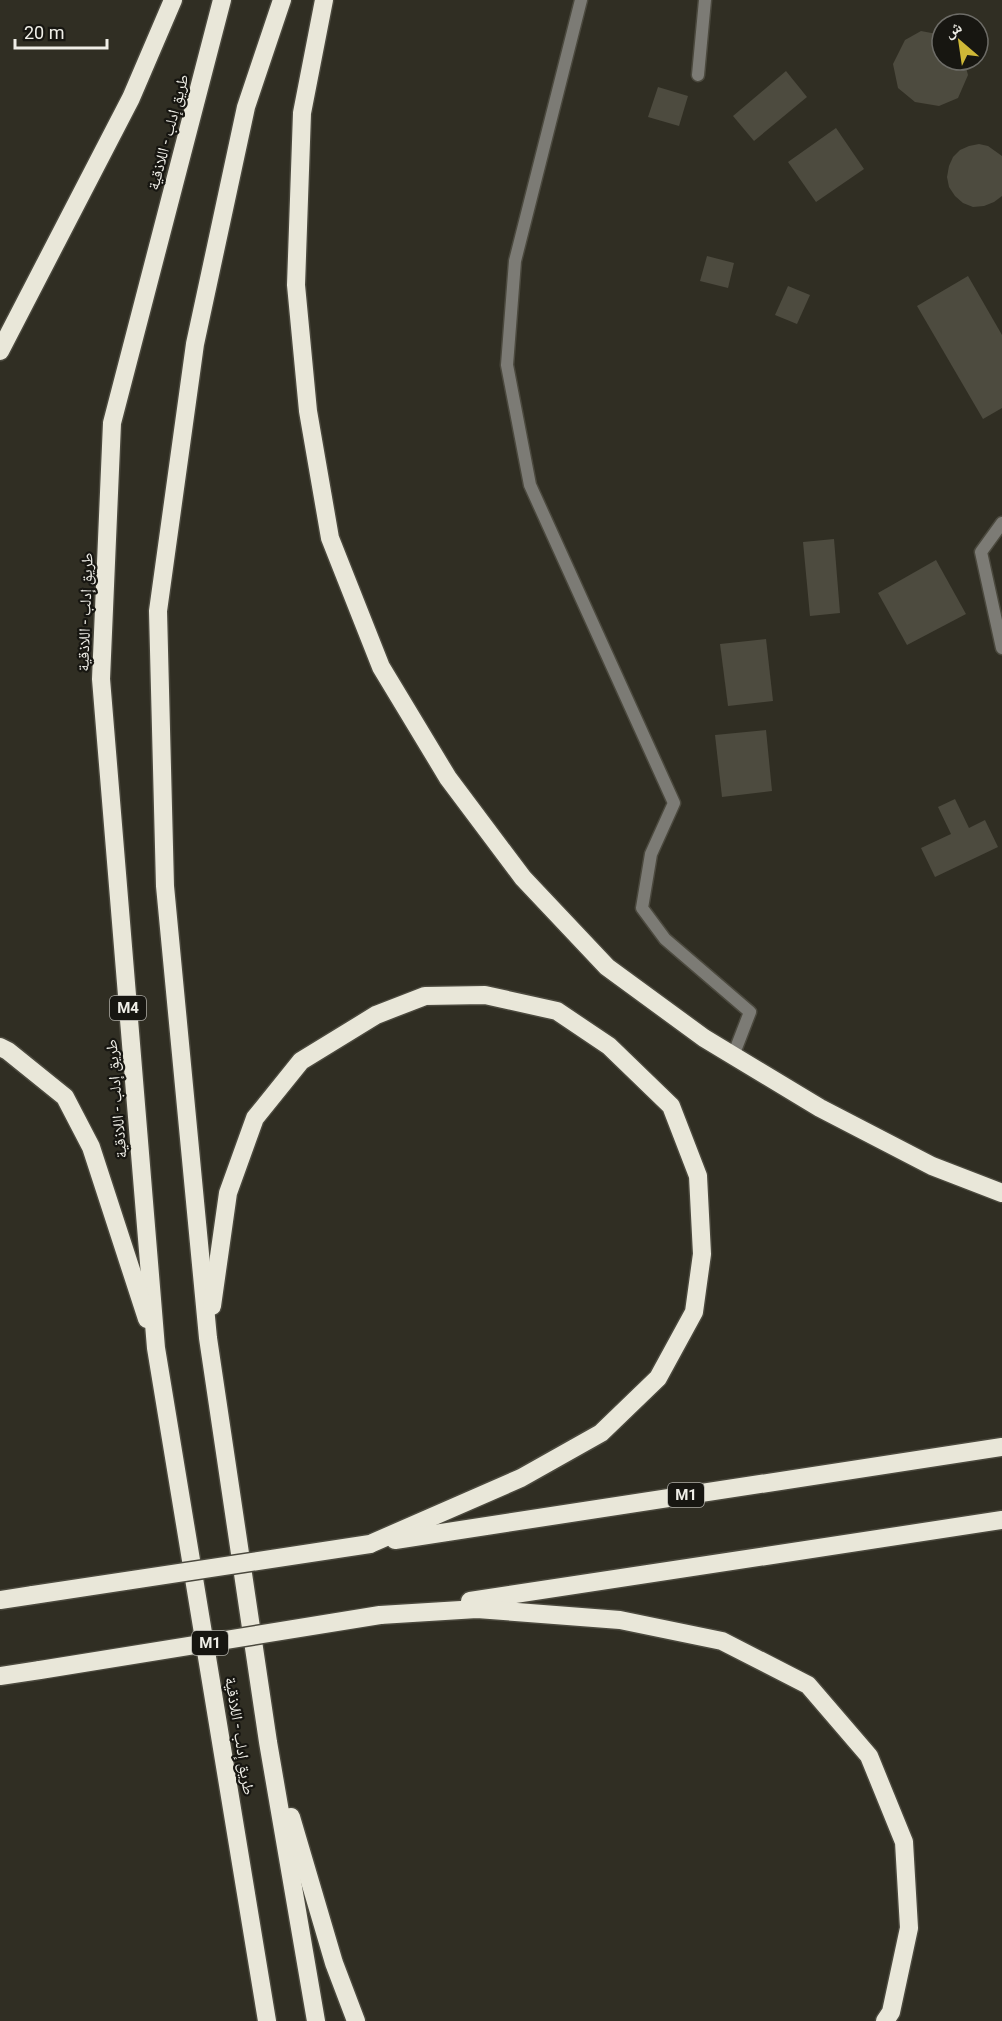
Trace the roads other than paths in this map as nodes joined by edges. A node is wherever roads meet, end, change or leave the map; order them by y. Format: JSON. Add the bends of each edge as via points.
{"nodes":[{"id":1,"x":173,"y":0,"type":"edge"},
{"id":2,"x":222,"y":0,"type":"edge"},
{"id":3,"x":282,"y":0,"type":"edge"},
{"id":4,"x":324,"y":0,"type":"edge"},
{"id":5,"x":581,"y":0,"type":"edge"},
{"id":6,"x":705,"y":0,"type":"edge"},
{"id":7,"x":698,"y":75,"type":"dead end"},
{"id":8,"x":0,"y":351,"type":"edge"},
{"id":9,"x":1002,"y":523,"type":"edge"},
{"id":10,"x":1002,"y":648,"type":"edge"},
{"id":11,"x":0,"y":1047,"type":"edge"},
{"id":12,"x":733,"y":1056,"type":"junction"},
{"id":13,"x":1002,"y":1194,"type":"edge"},
{"id":14,"x":208,"y":1338,"type":"junction"},
{"id":15,"x":156,"y":1348,"type":"junction"},
{"id":16,"x":1002,"y":1447,"type":"edge"},
{"id":17,"x":1002,"y":1520,"type":"edge"},
{"id":18,"x":370,"y":1544,"type":"junction"},
{"id":19,"x":0,"y":1600,"type":"edge"},
{"id":20,"x":380,"y":1615,"type":"junction"},
{"id":21,"x":0,"y":1676,"type":"edge"},
{"id":22,"x":268,"y":1742,"type":"junction"},
{"id":23,"x":267,"y":2021,"type":"edge"},
{"id":24,"x":316,"y":2021,"type":"edge"},
{"id":25,"x":356,"y":2021,"type":"edge"},
{"id":26,"x":885,"y":2021,"type":"edge"}],
"edges":[{"from":1,"to":8,"type":"highway","via":[[131,98]]},
{"from":2,"to":15,"type":"highway","name":"طريق إدلب - اللاذقية","number":"M4","via":[[112,423],[101,679]]},
{"from":3,"to":14,"type":"highway","name":"طريق إدلب - اللاذقية","via":[[246,107],[195,344],[158,611],[165,886]]},
{"from":4,"to":12,"type":"highway","via":[[302,113],[296,285],[308,411],[330,538],[381,667],[447,778],[523,878],[607,967]]},
{"from":5,"to":12,"type":"street","via":[[515,261],[507,365],[530,485],[674,803],[651,854],[642,908],[665,939],[750,1012]]},
{"from":6,"to":7,"type":"street"},
{"from":9,"to":10,"type":"street","via":[[981,552]]},
{"from":11,"to":15,"type":"highway","via":[[65,1097],[91,1147]]},
{"from":12,"to":13,"type":"highway","via":[[820,1108],[932,1166]]},
{"from":14,"to":18,"type":"highway","via":[[228,1193],[255,1118],[301,1060],[376,1014],[425,996],[485,994],[557,1011],[609,1046],[671,1106],[698,1176],[702,1254],[694,1312],[658,1378],[601,1433],[521,1478]]},
{"from":14,"to":22,"type":"highway","name":"طريق إدلب - اللاذقية"},
{"from":15,"to":23,"type":"highway","name":"طريق إدلب - اللاذقية","number":"M4"},
{"from":16,"to":18,"type":"highway","number":"M1"},
{"from":17,"to":20,"type":"highway","number":"M1"},
{"from":18,"to":19,"type":"highway","number":"M1","bridge":true},
{"from":20,"to":21,"type":"highway","number":"M1","bridge":true},
{"from":20,"to":26,"type":"highway","via":[[477,1609],[620,1620],[722,1641],[808,1685],[868,1756],[903,1842],[909,1928],[891,2012]]},
{"from":22,"to":24,"type":"highway","name":"طريق إدلب - اللاذقية"},
{"from":22,"to":25,"type":"highway","via":[[334,1963]]}]}
